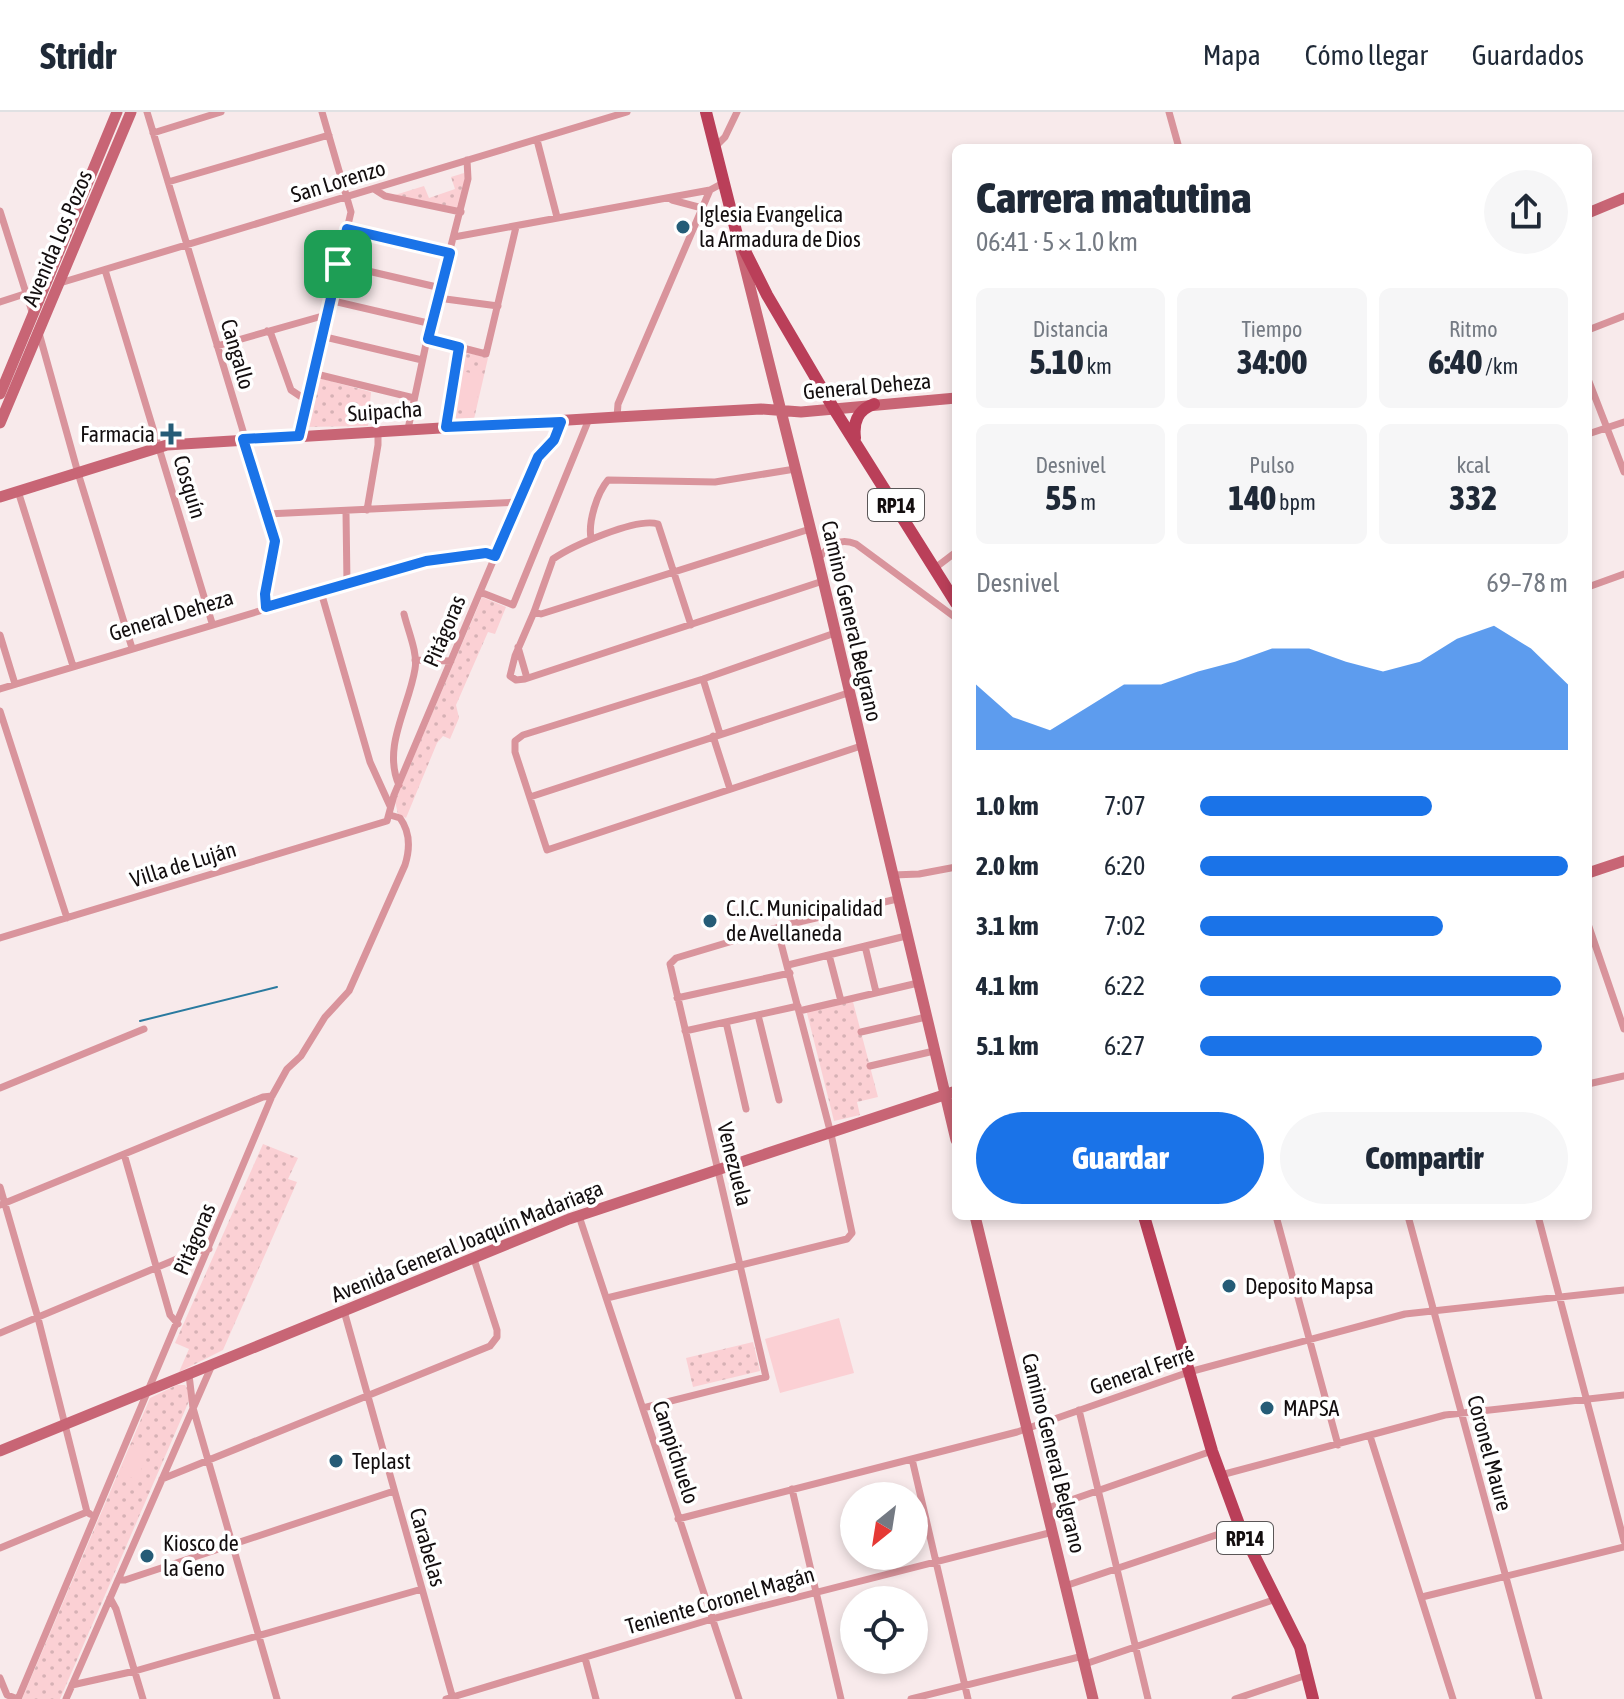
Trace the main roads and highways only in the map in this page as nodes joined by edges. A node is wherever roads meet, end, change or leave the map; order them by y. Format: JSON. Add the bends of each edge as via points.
{"nodes":[{"id":1,"x":706,"y":112,"type":"edge"},
{"id":2,"x":874,"y":404,"type":"road end"},
{"id":3,"x":855,"y":441,"type":"junction"},
{"id":4,"x":952,"y":596,"type":"edge"},
{"id":5,"x":1145,"y":1220,"type":"edge"},
{"id":6,"x":1313,"y":1699,"type":"edge"}],
"edges":[{"from":1,"to":3,"type":"main road","name":"Camino General Belgrano","number":"RP14","via":[[737,235]]},
{"from":2,"to":3,"type":"main road","via":[[858,416]]},
{"from":3,"to":4,"type":"main road","number":"RP14"},
{"from":5,"to":6,"type":"main road","number":"RP14","via":[[1212,1451],[1240,1527],[1300,1647]]}]}
